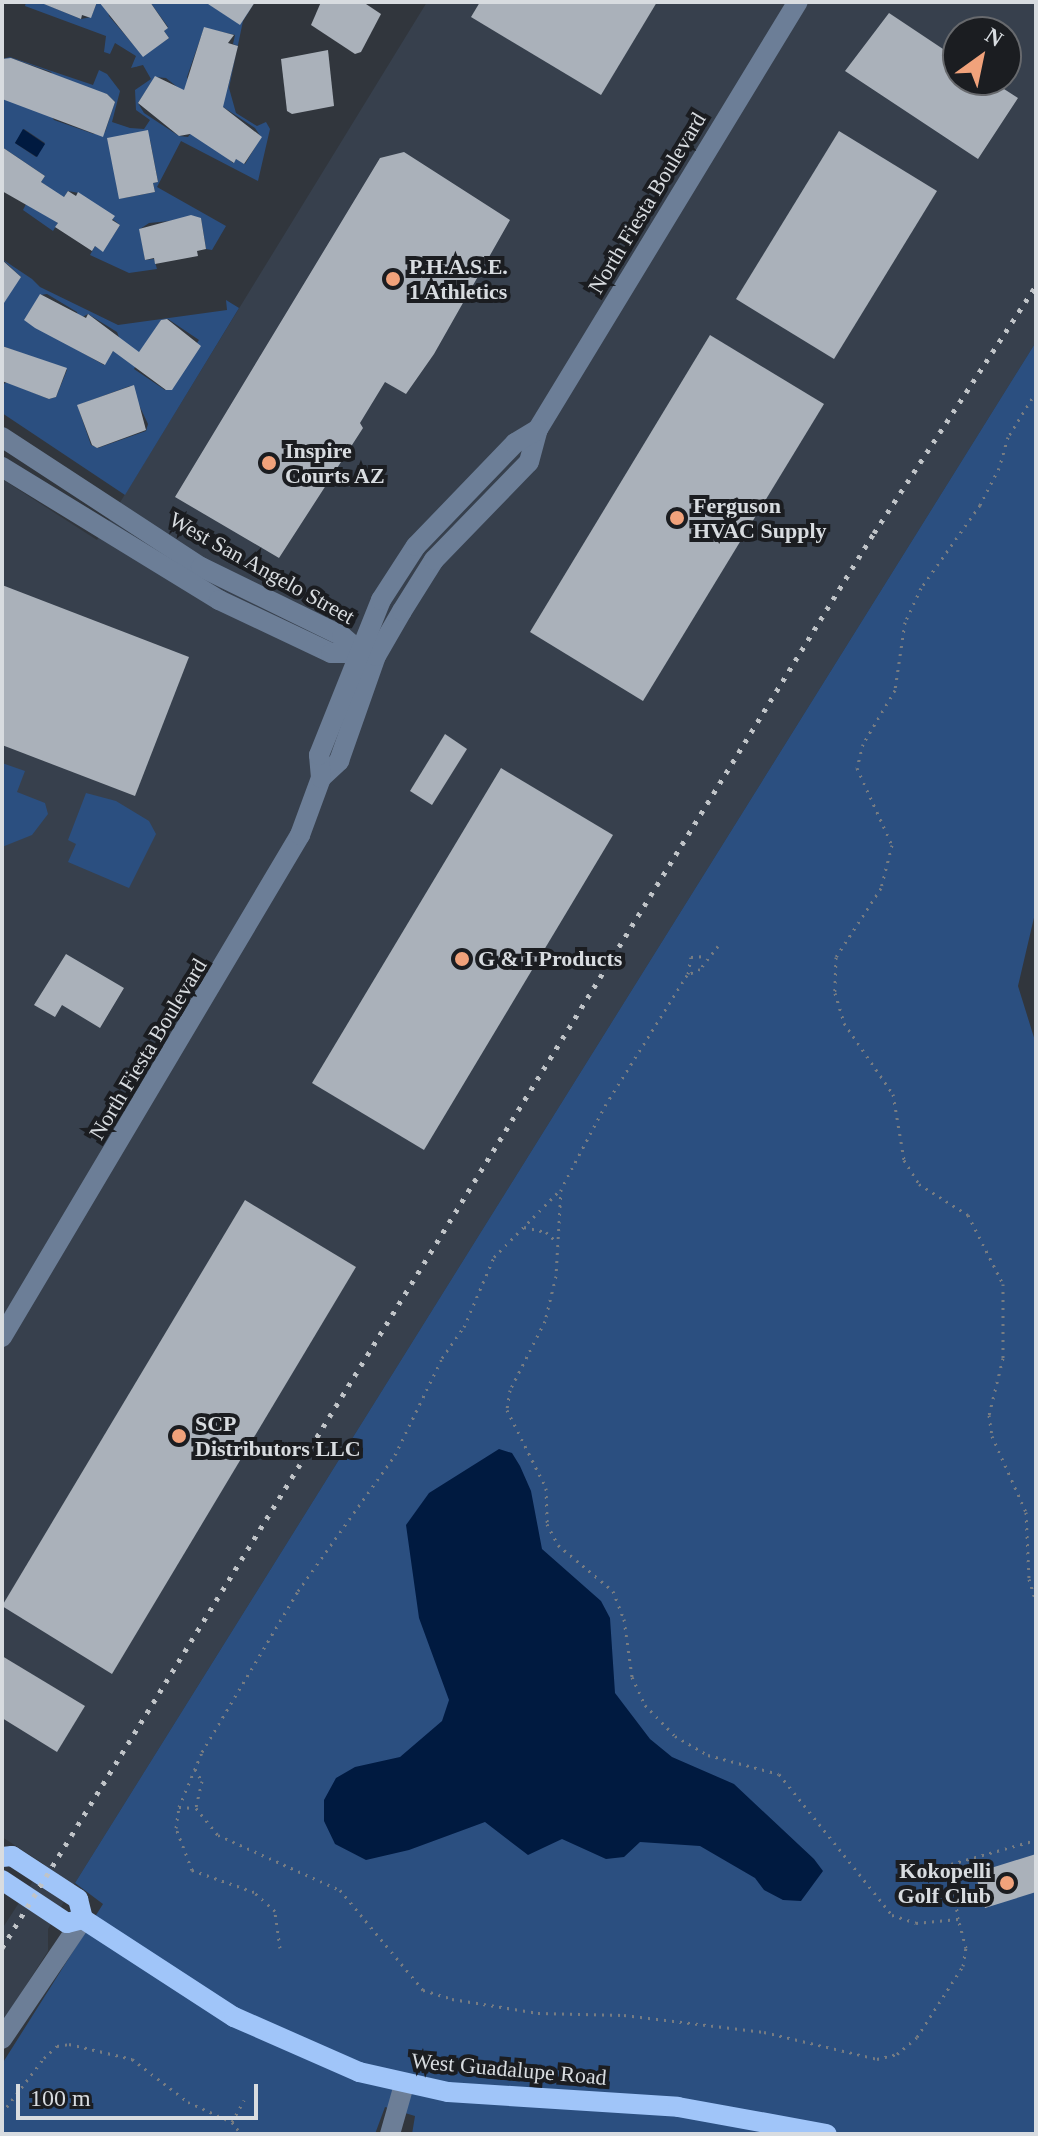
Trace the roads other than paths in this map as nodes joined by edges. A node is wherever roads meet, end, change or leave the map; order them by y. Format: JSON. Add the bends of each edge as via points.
{"nodes":[{"id":1,"x":798,"y":2,"type":"edge"},
{"id":2,"x":2,"y":437,"type":"edge"},
{"id":3,"x":2,"y":467,"type":"edge"},
{"id":4,"x":368,"y":653,"type":"junction"},
{"id":5,"x":2,"y":1337,"type":"edge"},
{"id":6,"x":2,"y":1857,"type":"edge"},
{"id":7,"x":2,"y":1880,"type":"edge"},
{"id":8,"x":83,"y":1919,"type":"junction"},
{"id":9,"x":2,"y":2039,"type":"edge"},
{"id":10,"x":404,"y":2085,"type":"junction"},
{"id":11,"x":390,"y":2134,"type":"edge"},
{"id":12,"x":827,"y":2134,"type":"edge"}],
"edges":[{"from":1,"to":4,"type":"street","name":"North Fiesta Boulevard","via":[[538,429],[515,443],[416,546],[381,600]]},
{"from":2,"to":4,"type":"street","name":"West San Angelo Street","via":[[201,567]]},
{"from":3,"to":4,"type":"street","name":"West San Angelo Street","via":[[219,600],[331,653]]},
{"from":4,"to":5,"type":"street","name":"North Fiesta Boulevard","via":[[319,755],[321,778],[300,835],[271,890]]},
{"from":6,"to":8,"type":"main road","name":"West Guadalupe Road","via":[[12,1856],[78,1899]]},
{"from":7,"to":8,"type":"main road","name":"West Guadalupe Road","via":[[67,1923]]},
{"from":8,"to":9,"type":"street"},
{"from":8,"to":10,"type":"main road","name":"West Guadalupe Road","via":[[261,2031]]},
{"from":10,"to":11,"type":"street"},
{"from":10,"to":12,"type":"main road","name":"West Guadalupe Road","via":[[678,2107]]}]}
